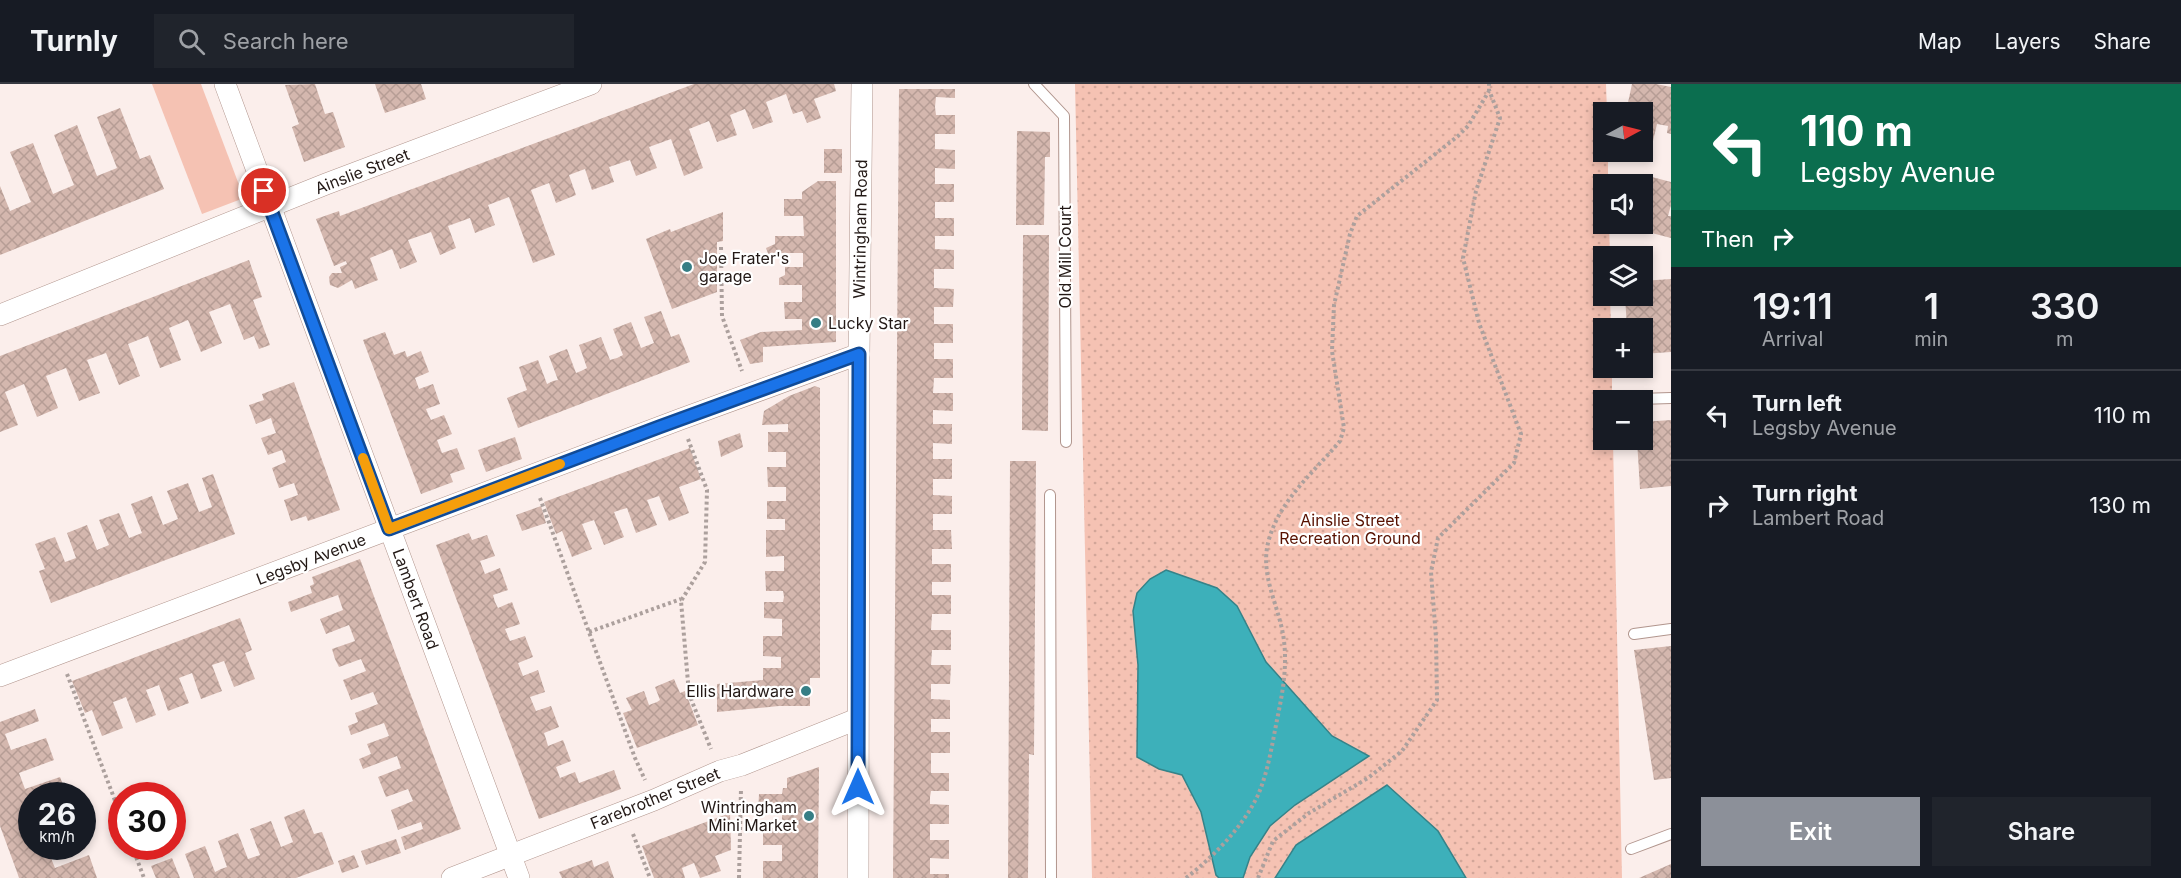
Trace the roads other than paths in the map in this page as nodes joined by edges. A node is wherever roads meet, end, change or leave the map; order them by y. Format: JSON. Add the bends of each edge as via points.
{"nodes":[{"id":1,"x":225,"y":84,"type":"edge"},
{"id":2,"x":591,"y":84,"type":"edge"},
{"id":3,"x":862,"y":84,"type":"edge"},
{"id":4,"x":1034,"y":84,"type":"edge"},
{"id":5,"x":270,"y":206,"type":"junction"},
{"id":6,"x":0,"y":315,"type":"edge"},
{"id":7,"x":859,"y":354,"type":"junction"},
{"id":8,"x":1671,"y":398,"type":"edge"},
{"id":9,"x":1653,"y":399,"type":"edge"},
{"id":10,"x":1066,"y":442,"type":"dead end"},
{"id":11,"x":1050,"y":495,"type":"dead end"},
{"id":12,"x":389,"y":529,"type":"junction"},
{"id":13,"x":1671,"y":629,"type":"edge"},
{"id":14,"x":1634,"y":634,"type":"dead end"},
{"id":15,"x":0,"y":676,"type":"edge"},
{"id":16,"x":857,"y":719,"type":"junction"},
{"id":17,"x":1671,"y":834,"type":"edge"},
{"id":18,"x":1631,"y":849,"type":"dead end"},
{"id":19,"x":511,"y":855,"type":"junction"},
{"id":20,"x":452,"y":878,"type":"edge"},
{"id":21,"x":519,"y":878,"type":"edge"},
{"id":22,"x":858,"y":878,"type":"edge"},
{"id":23,"x":1051,"y":878,"type":"edge"}],
"edges":[{"from":1,"to":5,"type":"street","name":"Lambert Road"},
{"from":2,"to":5,"type":"street","name":"Ainslie Street"},
{"from":3,"to":7,"type":"street","name":"Wintringham Road"},
{"from":4,"to":10,"type":"lane","name":"Old Mill Court","via":[[1064,116]]},
{"from":5,"to":6,"type":"street","name":"Ainslie Street"},
{"from":5,"to":12,"type":"street","name":"Lambert Road"},
{"from":7,"to":12,"type":"street","name":"Legsby Avenue"},
{"from":7,"to":16,"type":"street","name":"Wintringham Road"},
{"from":8,"to":9,"type":"lane"},
{"from":11,"to":23,"type":"lane"},
{"from":12,"to":15,"type":"street","name":"Legsby Avenue"},
{"from":12,"to":19,"type":"street","name":"Lambert Road"},
{"from":13,"to":14,"type":"lane"},
{"from":16,"to":19,"type":"street","name":"Farebrother Street"},
{"from":16,"to":22,"type":"street","name":"Wintringham Road"},
{"from":17,"to":18,"type":"lane"},
{"from":19,"to":20,"type":"street","name":"Farebrother Street"},
{"from":19,"to":21,"type":"street","name":"Lambert Road"}]}
